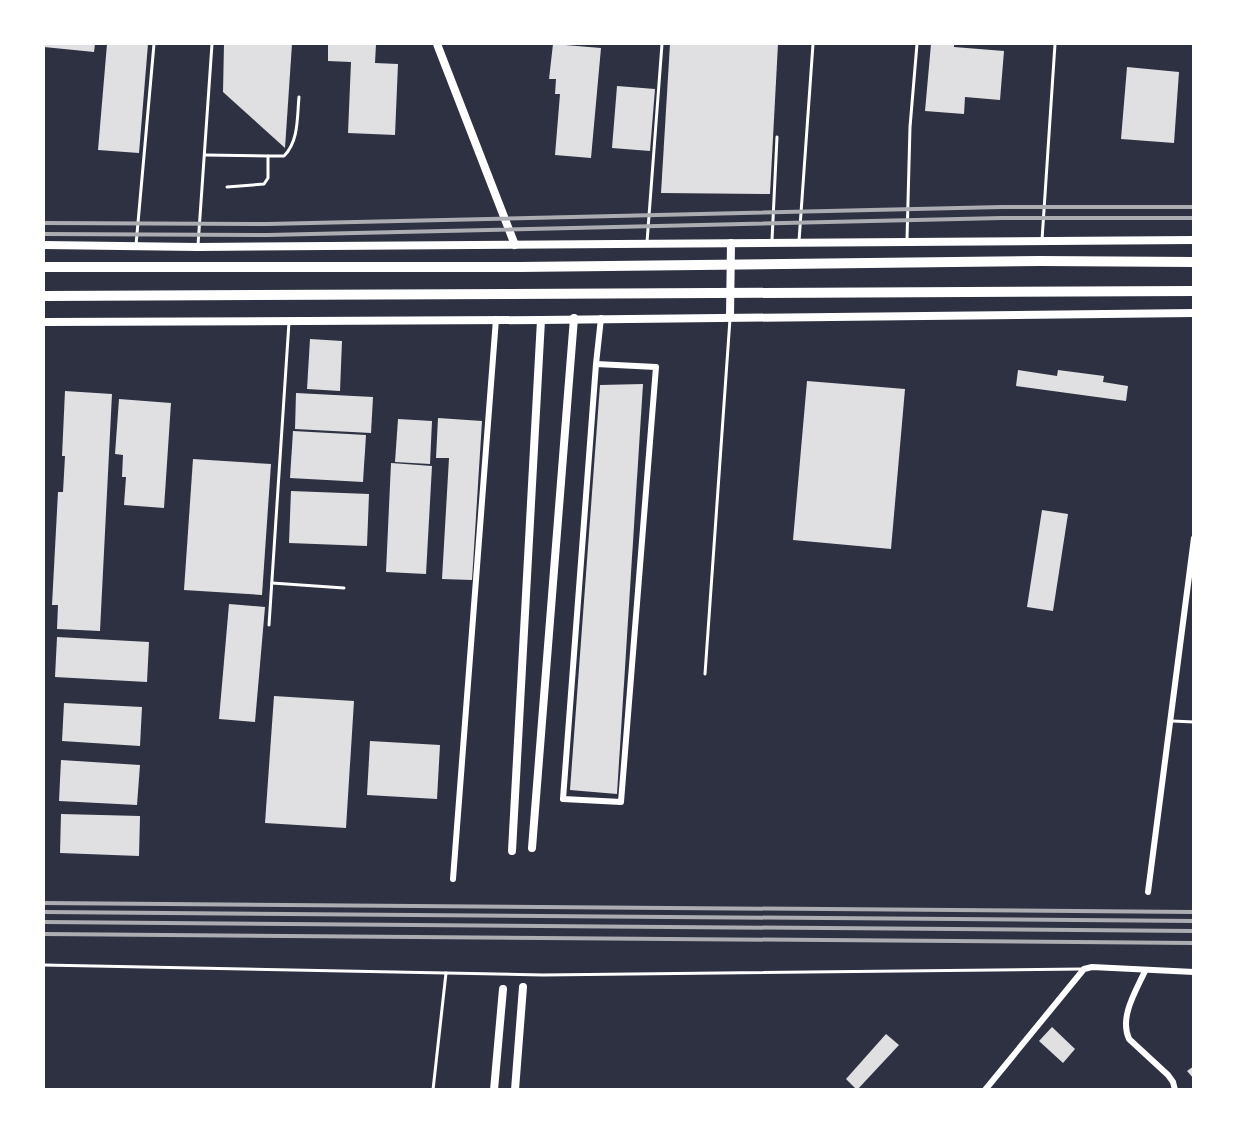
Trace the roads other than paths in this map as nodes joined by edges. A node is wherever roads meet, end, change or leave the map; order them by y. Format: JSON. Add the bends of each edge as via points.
{"nodes":[{"id":1,"x":153,"y":44,"type":"edge"},
{"id":2,"x":212,"y":44,"type":"edge"},
{"id":3,"x":437,"y":44,"type":"edge"},
{"id":4,"x":662,"y":44,"type":"edge"},
{"id":5,"x":813,"y":44,"type":"edge"},
{"id":6,"x":917,"y":44,"type":"edge"},
{"id":7,"x":1055,"y":44,"type":"edge"},
{"id":8,"x":299,"y":97,"type":"dead end"},
{"id":9,"x":777,"y":137,"type":"dead end"},
{"id":10,"x":206,"y":155,"type":"junction"},
{"id":11,"x":268,"y":156,"type":"junction"},
{"id":12,"x":227,"y":187,"type":"dead end"},
{"id":13,"x":1194,"y":240,"type":"edge"},
{"id":14,"x":906,"y":242,"type":"junction"},
{"id":15,"x":1042,"y":242,"type":"junction"},
{"id":16,"x":731,"y":243,"type":"junction"},
{"id":17,"x":772,"y":243,"type":"junction"},
{"id":18,"x":798,"y":243,"type":"junction"},
{"id":19,"x":647,"y":244,"type":"junction"},
{"id":20,"x":44,"y":245,"type":"edge"},
{"id":21,"x":515,"y":245,"type":"junction"},
{"id":22,"x":136,"y":246,"type":"junction"},
{"id":23,"x":198,"y":247,"type":"junction"},
{"id":24,"x":1194,"y":262,"type":"edge"},
{"id":25,"x":46,"y":267,"type":"edge"},
{"id":26,"x":1194,"y":291,"type":"edge"},
{"id":27,"x":44,"y":296,"type":"edge"},
{"id":28,"x":1194,"y":313,"type":"edge"},
{"id":29,"x":730,"y":317,"type":"junction"},
{"id":30,"x":574,"y":318,"type":"junction"},
{"id":31,"x":601,"y":318,"type":"junction"},
{"id":32,"x":496,"y":319,"type":"junction"},
{"id":33,"x":289,"y":320,"type":"junction"},
{"id":34,"x":540,"y":320,"type":"junction"},
{"id":35,"x":44,"y":322,"type":"edge"},
{"id":36,"x":596,"y":364,"type":"junction"},
{"id":37,"x":1194,"y":538,"type":"edge"},
{"id":38,"x":272,"y":583,"type":"junction"},
{"id":39,"x":344,"y":588,"type":"dead end"},
{"id":40,"x":1190,"y":588,"type":"edge"},
{"id":41,"x":269,"y":626,"type":"dead end"},
{"id":42,"x":705,"y":674,"type":"dead end"},
{"id":43,"x":1170,"y":721,"type":"junction"},
{"id":44,"x":1194,"y":722,"type":"edge"},
{"id":45,"x":531,"y":848,"type":"dead end"},
{"id":46,"x":512,"y":851,"type":"dead end"},
{"id":47,"x":453,"y":879,"type":"dead end"},
{"id":48,"x":1148,"y":892,"type":"dead end"},
{"id":49,"x":44,"y":965,"type":"edge"},
{"id":50,"x":1084,"y":969,"type":"junction"},
{"id":51,"x":1145,"y":971,"type":"junction"},
{"id":52,"x":1194,"y":972,"type":"edge"},
{"id":53,"x":446,"y":973,"type":"junction"},
{"id":54,"x":523,"y":987,"type":"dead end"},
{"id":55,"x":503,"y":988,"type":"dead end"},
{"id":56,"x":433,"y":1089,"type":"edge"},
{"id":57,"x":494,"y":1089,"type":"edge"},
{"id":58,"x":515,"y":1089,"type":"edge"},
{"id":59,"x":985,"y":1089,"type":"edge"},
{"id":60,"x":1175,"y":1089,"type":"edge"}],
"edges":[{"from":1,"to":22,"type":"lane"},
{"from":2,"to":10,"type":"lane"},
{"from":3,"to":21,"type":"street"},
{"from":4,"to":19,"type":"lane"},
{"from":5,"to":18,"type":"lane"},
{"from":6,"to":14,"type":"lane"},
{"from":7,"to":15,"type":"lane"},
{"from":8,"to":11,"type":"lane","via":[[295,139],[290,150],[284,156]]},
{"from":9,"to":17,"type":"lane"},
{"from":10,"to":11,"type":"lane"},
{"from":10,"to":23,"type":"lane"},
{"from":11,"to":12,"type":"lane","via":[[264,184]]},
{"from":13,"to":15,"type":"main road"},
{"from":14,"to":15,"type":"main road"},
{"from":14,"to":18,"type":"main road"},
{"from":16,"to":17,"type":"main road"},
{"from":16,"to":19,"type":"main road"},
{"from":16,"to":29,"type":"main road"},
{"from":17,"to":18,"type":"main road"},
{"from":19,"to":21,"type":"main road"},
{"from":20,"to":22,"type":"main road"},
{"from":21,"to":23,"type":"main road"},
{"from":22,"to":23,"type":"main road"},
{"from":24,"to":25,"type":"highway"},
{"from":26,"to":27,"type":"highway"},
{"from":28,"to":29,"type":"main road"},
{"from":29,"to":31,"type":"main road"},
{"from":29,"to":42,"type":"lane"},
{"from":30,"to":31,"type":"main road"},
{"from":30,"to":34,"type":"main road"},
{"from":30,"to":45,"type":"street"},
{"from":31,"to":36,"type":"street"},
{"from":32,"to":33,"type":"main road"},
{"from":32,"to":34,"type":"main road"},
{"from":32,"to":47,"type":"street"},
{"from":33,"to":35,"type":"main road"},
{"from":33,"to":38,"type":"lane"},
{"from":34,"to":46,"type":"street"},
{"from":36,"to":36,"type":"street","via":[[656,367],[621,802],[563,799]]},
{"from":37,"to":40,"type":"street"},
{"from":38,"to":39,"type":"lane"},
{"from":38,"to":41,"type":"lane"},
{"from":40,"to":43,"type":"street"},
{"from":43,"to":44,"type":"lane"},
{"from":43,"to":48,"type":"street"},
{"from":49,"to":53,"type":"lane"},
{"from":50,"to":51,"type":"street"},
{"from":50,"to":53,"type":"lane"},
{"from":50,"to":59,"type":"street"},
{"from":51,"to":52,"type":"street"},
{"from":51,"to":60,"type":"street","via":[[1128,1009],[1126,1032],[1168,1075]]},
{"from":53,"to":56,"type":"lane"},
{"from":54,"to":58,"type":"street"},
{"from":55,"to":57,"type":"street"}]}
